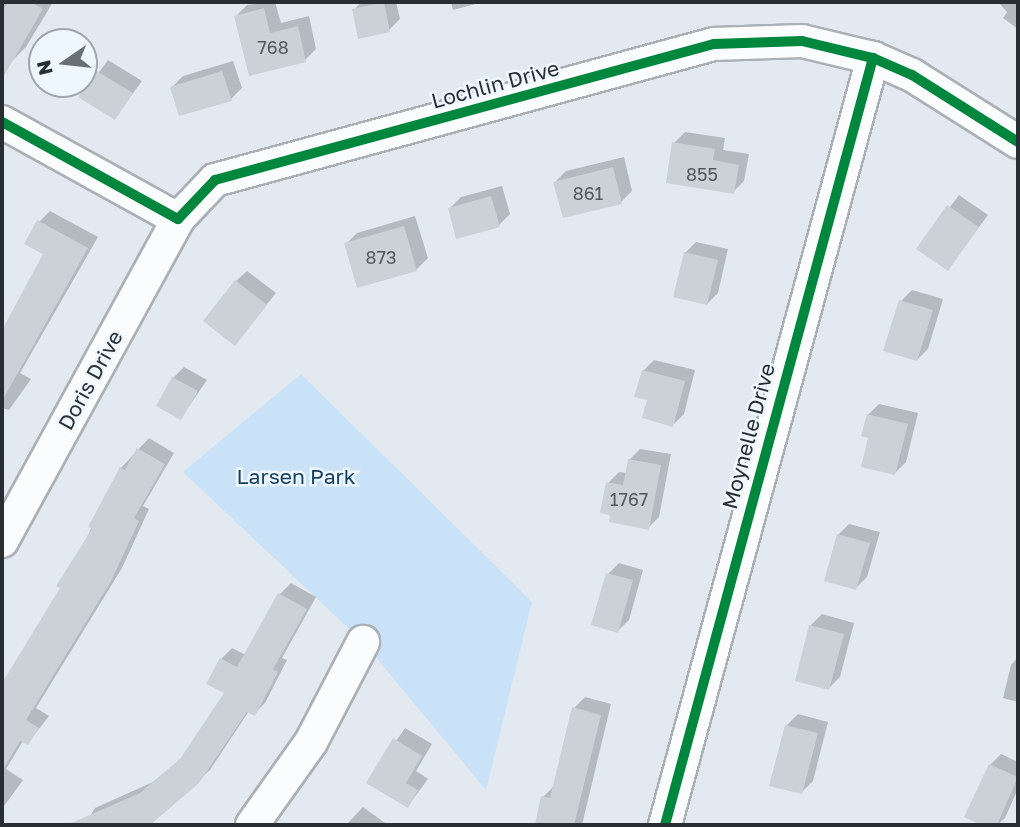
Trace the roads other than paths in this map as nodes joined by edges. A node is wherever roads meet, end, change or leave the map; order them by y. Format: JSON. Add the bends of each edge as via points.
{"nodes":[{"id":1,"x":873,"y":58,"type":"junction"},
{"id":2,"x":2,"y":122,"type":"edge"},
{"id":3,"x":1018,"y":142,"type":"edge"},
{"id":4,"x":178,"y":219,"type":"junction"},
{"id":5,"x":2,"y":541,"type":"edge"},
{"id":6,"x":363,"y":642,"type":"dead end"},
{"id":7,"x":252,"y":825,"type":"edge"},
{"id":8,"x":665,"y":825,"type":"edge"}],
"edges":[{"from":1,"to":3,"type":"street","name":"Lochlin Drive","via":[[912,75]]},
{"from":1,"to":4,"type":"street","name":"Lochlin Drive","via":[[802,41],[714,44],[215,180]]},
{"from":1,"to":8,"type":"street","name":"Moynelle Drive"},
{"from":2,"to":4,"type":"street"},
{"from":4,"to":5,"type":"street","name":"Doris Drive"},
{"from":6,"to":7,"type":"street","via":[[311,742]]}]}
